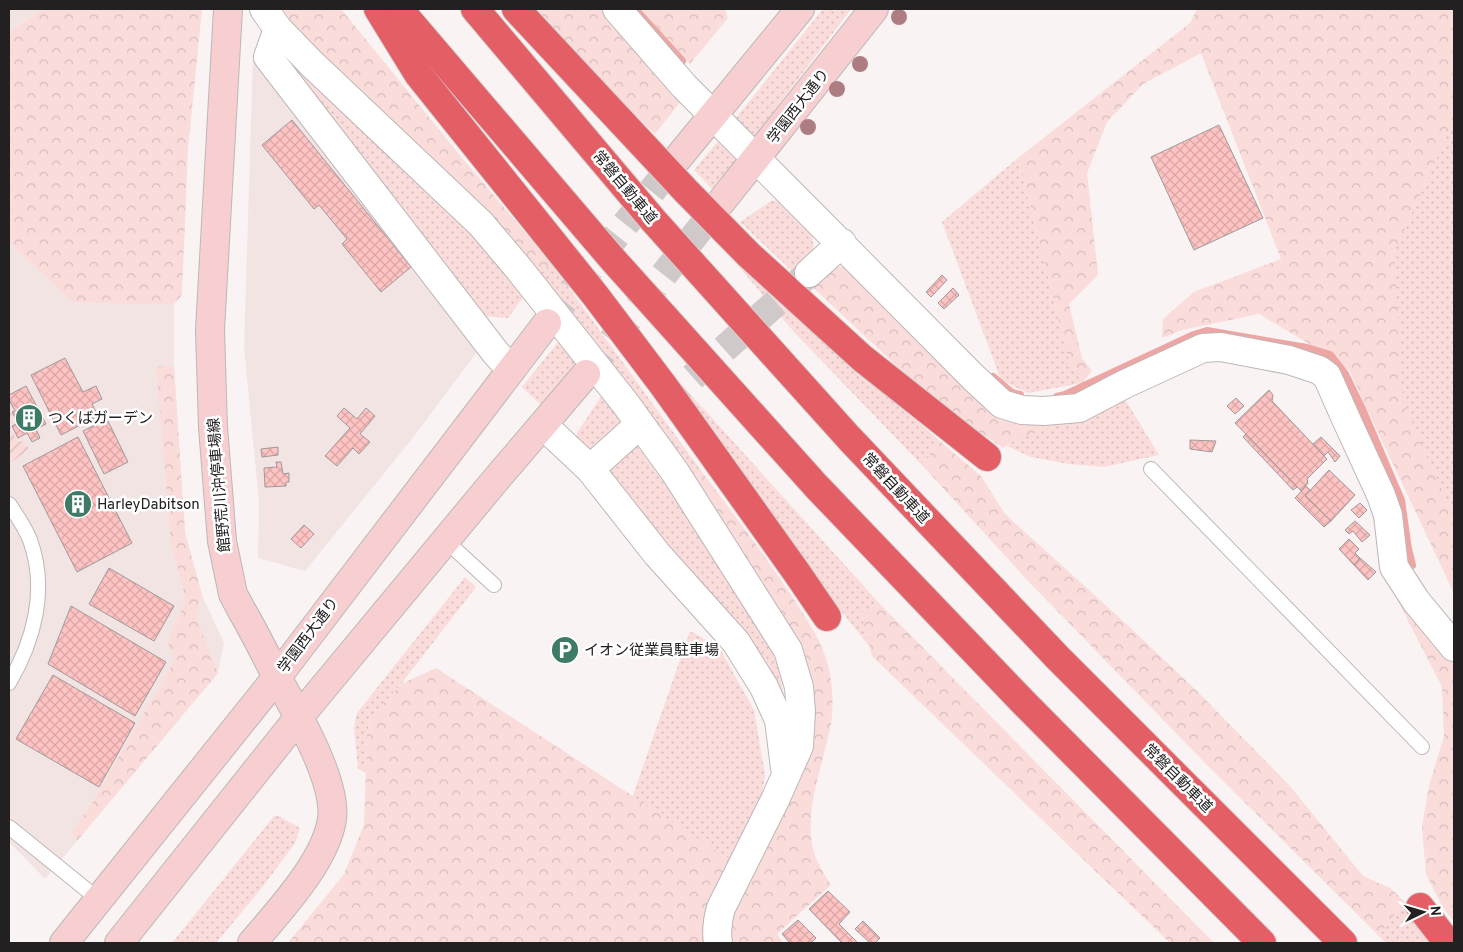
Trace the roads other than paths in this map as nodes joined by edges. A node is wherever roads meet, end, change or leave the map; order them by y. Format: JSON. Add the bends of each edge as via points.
{"nodes":[{"id":1,"x":228,"y":9,"type":"edge"},
{"id":2,"x":378,"y":9,"type":"edge"},
{"id":3,"x":399,"y":9,"type":"edge"},
{"id":4,"x":475,"y":9,"type":"edge"},
{"id":5,"x":516,"y":9,"type":"edge"},
{"id":6,"x":616,"y":9,"type":"edge"},
{"id":7,"x":800,"y":9,"type":"edge"},
{"id":8,"x":874,"y":9,"type":"edge"},
{"id":9,"x":271,"y":19,"type":"edge"},
{"id":10,"x":713,"y":114,"type":"junction"},
{"id":11,"x":678,"y":158,"type":"tunnel mouth"},
{"id":12,"x":757,"y":158,"type":"junction"},
{"id":13,"x":721,"y":202,"type":"tunnel mouth"},
{"id":14,"x":842,"y":243,"type":"junction"},
{"id":15,"x":809,"y":273,"type":"tunnel mouth"},
{"id":16,"x":547,"y":323,"type":"tunnel mouth"},
{"id":17,"x":511,"y":370,"type":"junction"},
{"id":18,"x":586,"y":374,"type":"tunnel mouth"},
{"id":19,"x":543,"y":425,"type":"junction"},
{"id":20,"x":630,"y":433,"type":"tunnel mouth"},
{"id":21,"x":987,"y":457,"type":"dead end"},
{"id":22,"x":590,"y":469,"type":"junction"},
{"id":23,"x":1151,"y":469,"type":"dead end"},
{"id":24,"x":9,"y":504,"type":"edge"},
{"id":25,"x":445,"y":540,"type":"junction"},
{"id":26,"x":494,"y":585,"type":"dead end"},
{"id":27,"x":827,"y":617,"type":"dead end"},
{"id":28,"x":1454,"y":647,"type":"edge"},
{"id":29,"x":277,"y":677,"type":"junction"},
{"id":30,"x":9,"y":683,"type":"edge"},
{"id":31,"x":299,"y":717,"type":"junction"},
{"id":32,"x":1422,"y":747,"type":"dead end"},
{"id":33,"x":786,"y":777,"type":"junction"},
{"id":34,"x":9,"y":827,"type":"edge"},
{"id":35,"x":98,"y":899,"type":"junction"},
{"id":36,"x":1420,"y":907,"type":"dead end"},
{"id":37,"x":64,"y":943,"type":"edge"},
{"id":38,"x":119,"y":943,"type":"edge"},
{"id":39,"x":252,"y":943,"type":"edge"},
{"id":40,"x":718,"y":943,"type":"edge"},
{"id":41,"x":1262,"y":943,"type":"edge"},
{"id":42,"x":1343,"y":943,"type":"edge"},
{"id":43,"x":1448,"y":943,"type":"edge"}],
"edges":[{"from":1,"to":29,"type":"main road","name":"館野荒川沖停車場線","via":[[210,330],[215,446],[222,540],[233,594]]},
{"from":2,"to":27,"type":"highway","via":[[418,74],[664,385]]},
{"from":3,"to":41,"type":"highway","via":[[615,262],[817,486],[1024,704]]},
{"from":4,"to":42,"type":"highway","name":"常磐自動車道","via":[[653,220],[849,438],[1058,658]]},
{"from":5,"to":21,"type":"highway","via":[[748,256],[862,358]]},
{"from":6,"to":10,"type":"street"},
{"from":7,"to":10,"type":"main road"},
{"from":8,"to":12,"type":"main road","name":"学園西大通り"},
{"from":9,"to":17,"type":"street","via":[[268,58]]},
{"from":9,"to":33,"type":"street","via":[[319,70],[481,224],[625,403],[675,472],[788,650],[799,687],[801,712],[799,746]]},
{"from":10,"to":11,"type":"main road"},
{"from":10,"to":12,"type":"street"},
{"from":12,"to":13,"type":"main road","name":"学園西大通り"},
{"from":12,"to":14,"type":"street"},
{"from":14,"to":15,"type":"street"},
{"from":14,"to":28,"type":"street","via":[[1002,404],[1022,410],[1079,408],[1203,348],[1222,347],[1289,360],[1319,370],[1327,376],[1381,495],[1388,514],[1394,568]]},
{"from":16,"to":17,"type":"main road","name":"学園西大通り"},
{"from":17,"to":29,"type":"main road","name":"学園西大通り"},
{"from":18,"to":19,"type":"main road"},
{"from":19,"to":22,"type":"street"},
{"from":19,"to":25,"type":"main road"},
{"from":20,"to":22,"type":"street"},
{"from":22,"to":33,"type":"street","via":[[657,554],[736,642],[779,720]]},
{"from":23,"to":32,"type":"lane"},
{"from":24,"to":30,"type":"lane","via":[[30,540],[38,589],[30,638]]},
{"from":25,"to":26,"type":"lane"},
{"from":25,"to":31,"type":"main road"},
{"from":29,"to":31,"type":"main road","name":"館野荒川沖停車場線"},
{"from":29,"to":35,"type":"main road","name":"学園西大通り"},
{"from":31,"to":38,"type":"main road"},
{"from":31,"to":39,"type":"main road","name":"館野荒川沖停車場線","via":[[324,771],[332,819],[312,869]]},
{"from":33,"to":40,"type":"street","via":[[721,908],[716,932]]},
{"from":34,"to":35,"type":"lane"},
{"from":35,"to":37,"type":"main road","name":"学園西大通り"},
{"from":36,"to":43,"type":"highway"}]}
